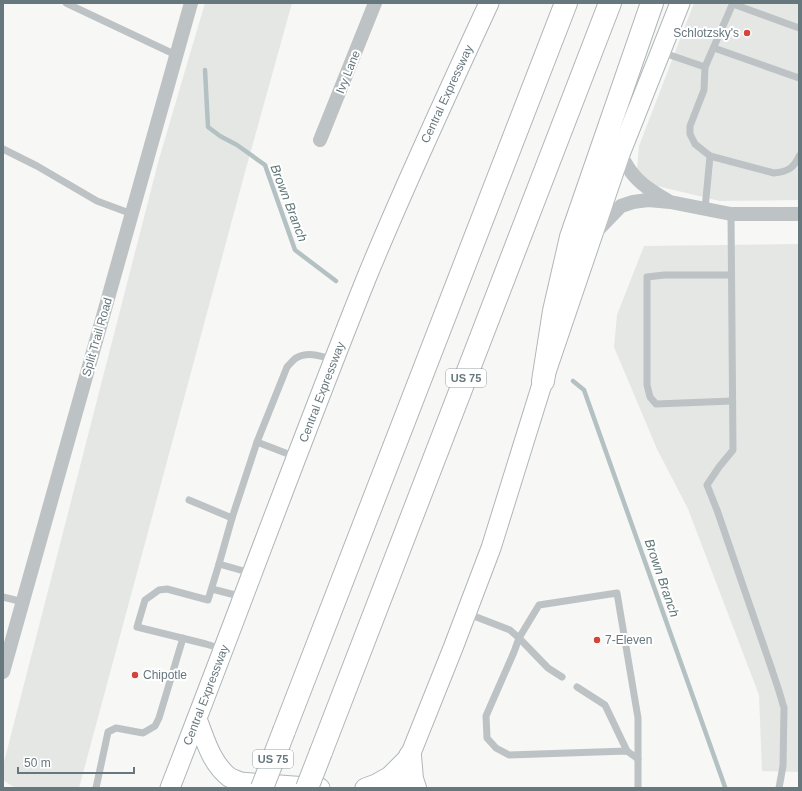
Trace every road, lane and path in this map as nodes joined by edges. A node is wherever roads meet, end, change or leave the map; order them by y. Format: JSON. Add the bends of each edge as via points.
{"nodes":[{"id":1,"x":66,"y":3,"type":"edge"},
{"id":2,"x":191,"y":3,"type":"edge"},
{"id":3,"x":375,"y":3,"type":"edge"},
{"id":4,"x":489,"y":3,"type":"edge"},
{"id":5,"x":566,"y":3,"type":"edge"},
{"id":6,"x":610,"y":3,"type":"edge"},
{"id":7,"x":652,"y":3,"type":"edge"},
{"id":8,"x":680,"y":3,"type":"edge"},
{"id":9,"x":733,"y":3,"type":"edge"},
{"id":10,"x":799,"y":28,"type":"edge"},
{"id":11,"x":714,"y":48,"type":"junction"},
{"id":12,"x":660,"y":52,"type":"junction"},
{"id":13,"x":176,"y":55,"type":"junction"},
{"id":14,"x":705,"y":67,"type":"junction"},
{"id":15,"x":799,"y":78,"type":"edge"},
{"id":16,"x":320,"y":140,"type":"dead end"},
{"id":17,"x":3,"y":148,"type":"edge"},
{"id":18,"x":620,"y":154,"type":"junction"},
{"id":19,"x":710,"y":156,"type":"junction"},
{"id":20,"x":799,"y":156,"type":"edge"},
{"id":21,"x":670,"y":202,"type":"junction"},
{"id":22,"x":705,"y":209,"type":"junction"},
{"id":23,"x":132,"y":214,"type":"junction"},
{"id":24,"x":730,"y":214,"type":"junction"},
{"id":25,"x":799,"y":214,"type":"edge"},
{"id":26,"x":593,"y":235,"type":"junction"},
{"id":27,"x":731,"y":276,"type":"junction"},
{"id":28,"x":334,"y":360,"type":"junction"},
{"id":29,"x":543,"y":381,"type":"junction"},
{"id":30,"x":732,"y":401,"type":"junction"},
{"id":31,"x":257,"y":442,"type":"junction"},
{"id":32,"x":296,"y":457,"type":"junction"},
{"id":33,"x":189,"y":500,"type":"dead end"},
{"id":34,"x":232,"y":518,"type":"junction"},
{"id":35,"x":219,"y":564,"type":"junction"},
{"id":36,"x":253,"y":573,"type":"junction"},
{"id":37,"x":212,"y":589,"type":"junction"},
{"id":38,"x":3,"y":597,"type":"edge"},
{"id":39,"x":243,"y":597,"type":"junction"},
{"id":40,"x":22,"y":602,"type":"junction"},
{"id":41,"x":466,"y":613,"type":"junction"},
{"id":42,"x":183,"y":638,"type":"junction"},
{"id":43,"x":519,"y":638,"type":"junction"},
{"id":44,"x":223,"y":650,"type":"junction"},
{"id":45,"x":3,"y":672,"type":"edge"},
{"id":46,"x":562,"y":677,"type":"dead end"},
{"id":47,"x":577,"y":687,"type":"dead end"},
{"id":48,"x":197,"y":719,"type":"junction"},
{"id":49,"x":627,"y":751,"type":"junction"},
{"id":50,"x":410,"y":756,"type":"junction"},
{"id":51,"x":638,"y":759,"type":"junction"},
{"id":52,"x":96,"y":788,"type":"edge"},
{"id":53,"x":170,"y":788,"type":"edge"},
{"id":54,"x":262,"y":788,"type":"edge"},
{"id":55,"x":307,"y":788,"type":"edge"},
{"id":56,"x":320,"y":788,"type":"edge"},
{"id":57,"x":365,"y":788,"type":"edge"},
{"id":58,"x":398,"y":788,"type":"edge"},
{"id":59,"x":415,"y":788,"type":"edge"},
{"id":60,"x":638,"y":788,"type":"edge"},
{"id":61,"x":779,"y":788,"type":"edge"}],
"edges":[{"from":1,"to":13,"type":"lane"},
{"from":2,"to":13,"type":"street","name":"Split Trail Road"},
{"from":3,"to":16,"type":"street","name":"Ivy Lane"},
{"from":4,"to":28,"type":"main road","name":"Central Expressway","via":[[390,221]]},
{"from":5,"to":54,"type":"main road","number":"US 75","bridge":true},
{"from":6,"to":55,"type":"main road","number":"US 75","bridge":true},
{"from":7,"to":29,"type":"main road","via":[[571,237],[554,311]]},
{"from":8,"to":12,"type":"main road"},
{"from":9,"to":10,"type":"lane"},
{"from":9,"to":11,"type":"lane"},
{"from":11,"to":14,"type":"lane"},
{"from":11,"to":15,"type":"lane"},
{"from":12,"to":14,"type":"lane"},
{"from":12,"to":18,"type":"main road"},
{"from":13,"to":23,"type":"street","name":"Split Trail Road"},
{"from":14,"to":19,"type":"lane","via":[[704,90],[690,126],[690,134],[695,144]]},
{"from":17,"to":23,"type":"lane","via":[[96,201]]},
{"from":18,"to":21,"type":"street","via":[[632,173],[643,184]]},
{"from":18,"to":26,"type":"main road"},
{"from":19,"to":20,"type":"lane","via":[[774,173],[790,169]]},
{"from":19,"to":22,"type":"lane"},
{"from":21,"to":22,"type":"street"},
{"from":21,"to":26,"type":"street","via":[[648,200],[621,206]]},
{"from":22,"to":24,"type":"street"},
{"from":23,"to":40,"type":"street","name":"Split Trail Road"},
{"from":24,"to":25,"type":"street"},
{"from":24,"to":27,"type":"lane"},
{"from":26,"to":29,"type":"main road"},
{"from":27,"to":30,"type":"lane"},
{"from":27,"to":30,"type":"lane","via":[[647,277],[647,385],[650,397],[656,404]]},
{"from":28,"to":31,"type":"lane","via":[[316,355],[295,358],[287,367]]},
{"from":28,"to":32,"type":"main road","name":"Central Expressway"},
{"from":29,"to":41,"type":"main road","via":[[491,548]]},
{"from":30,"to":61,"type":"lane","via":[[733,450],[708,485],[784,708],[783,766]]},
{"from":31,"to":32,"type":"lane"},
{"from":31,"to":34,"type":"lane"},
{"from":32,"to":36,"type":"main road","name":"Central Expressway"},
{"from":33,"to":34,"type":"lane"},
{"from":34,"to":35,"type":"lane"},
{"from":35,"to":36,"type":"lane"},
{"from":35,"to":37,"type":"lane"},
{"from":36,"to":39,"type":"main road","name":"Central Expressway"},
{"from":37,"to":39,"type":"lane"},
{"from":37,"to":42,"type":"lane","via":[[208,600],[167,589],[159,590],[145,600],[137,627]]},
{"from":38,"to":40,"type":"lane"},
{"from":39,"to":44,"type":"main road","name":"Central Expressway"},
{"from":40,"to":45,"type":"street","name":"Split Trail Road"},
{"from":41,"to":43,"type":"lane","via":[[510,630]]},
{"from":41,"to":50,"type":"main road"},
{"from":42,"to":44,"type":"lane"},
{"from":42,"to":52,"type":"lane","via":[[155,726],[143,733],[116,728],[108,732]]},
{"from":43,"to":46,"type":"lane","via":[[548,668]]},
{"from":43,"to":49,"type":"lane","via":[[486,716],[487,738],[496,748],[509,755]]},
{"from":43,"to":51,"type":"lane","via":[[539,605],[617,593],[638,718]]},
{"from":44,"to":48,"type":"main road","name":"Central Expressway"},
{"from":47,"to":49,"type":"lane","via":[[605,705]]},
{"from":48,"to":53,"type":"main road","name":"Central Expressway"},
{"from":48,"to":56,"type":"main road","via":[[210,753],[219,768],[230,778],[240,782]]},
{"from":49,"to":51,"type":"lane"},
{"from":50,"to":57,"type":"main road","via":[[390,776]]},
{"from":50,"to":58,"type":"main road"},
{"from":50,"to":59,"type":"main road"},
{"from":51,"to":60,"type":"lane"}]}
